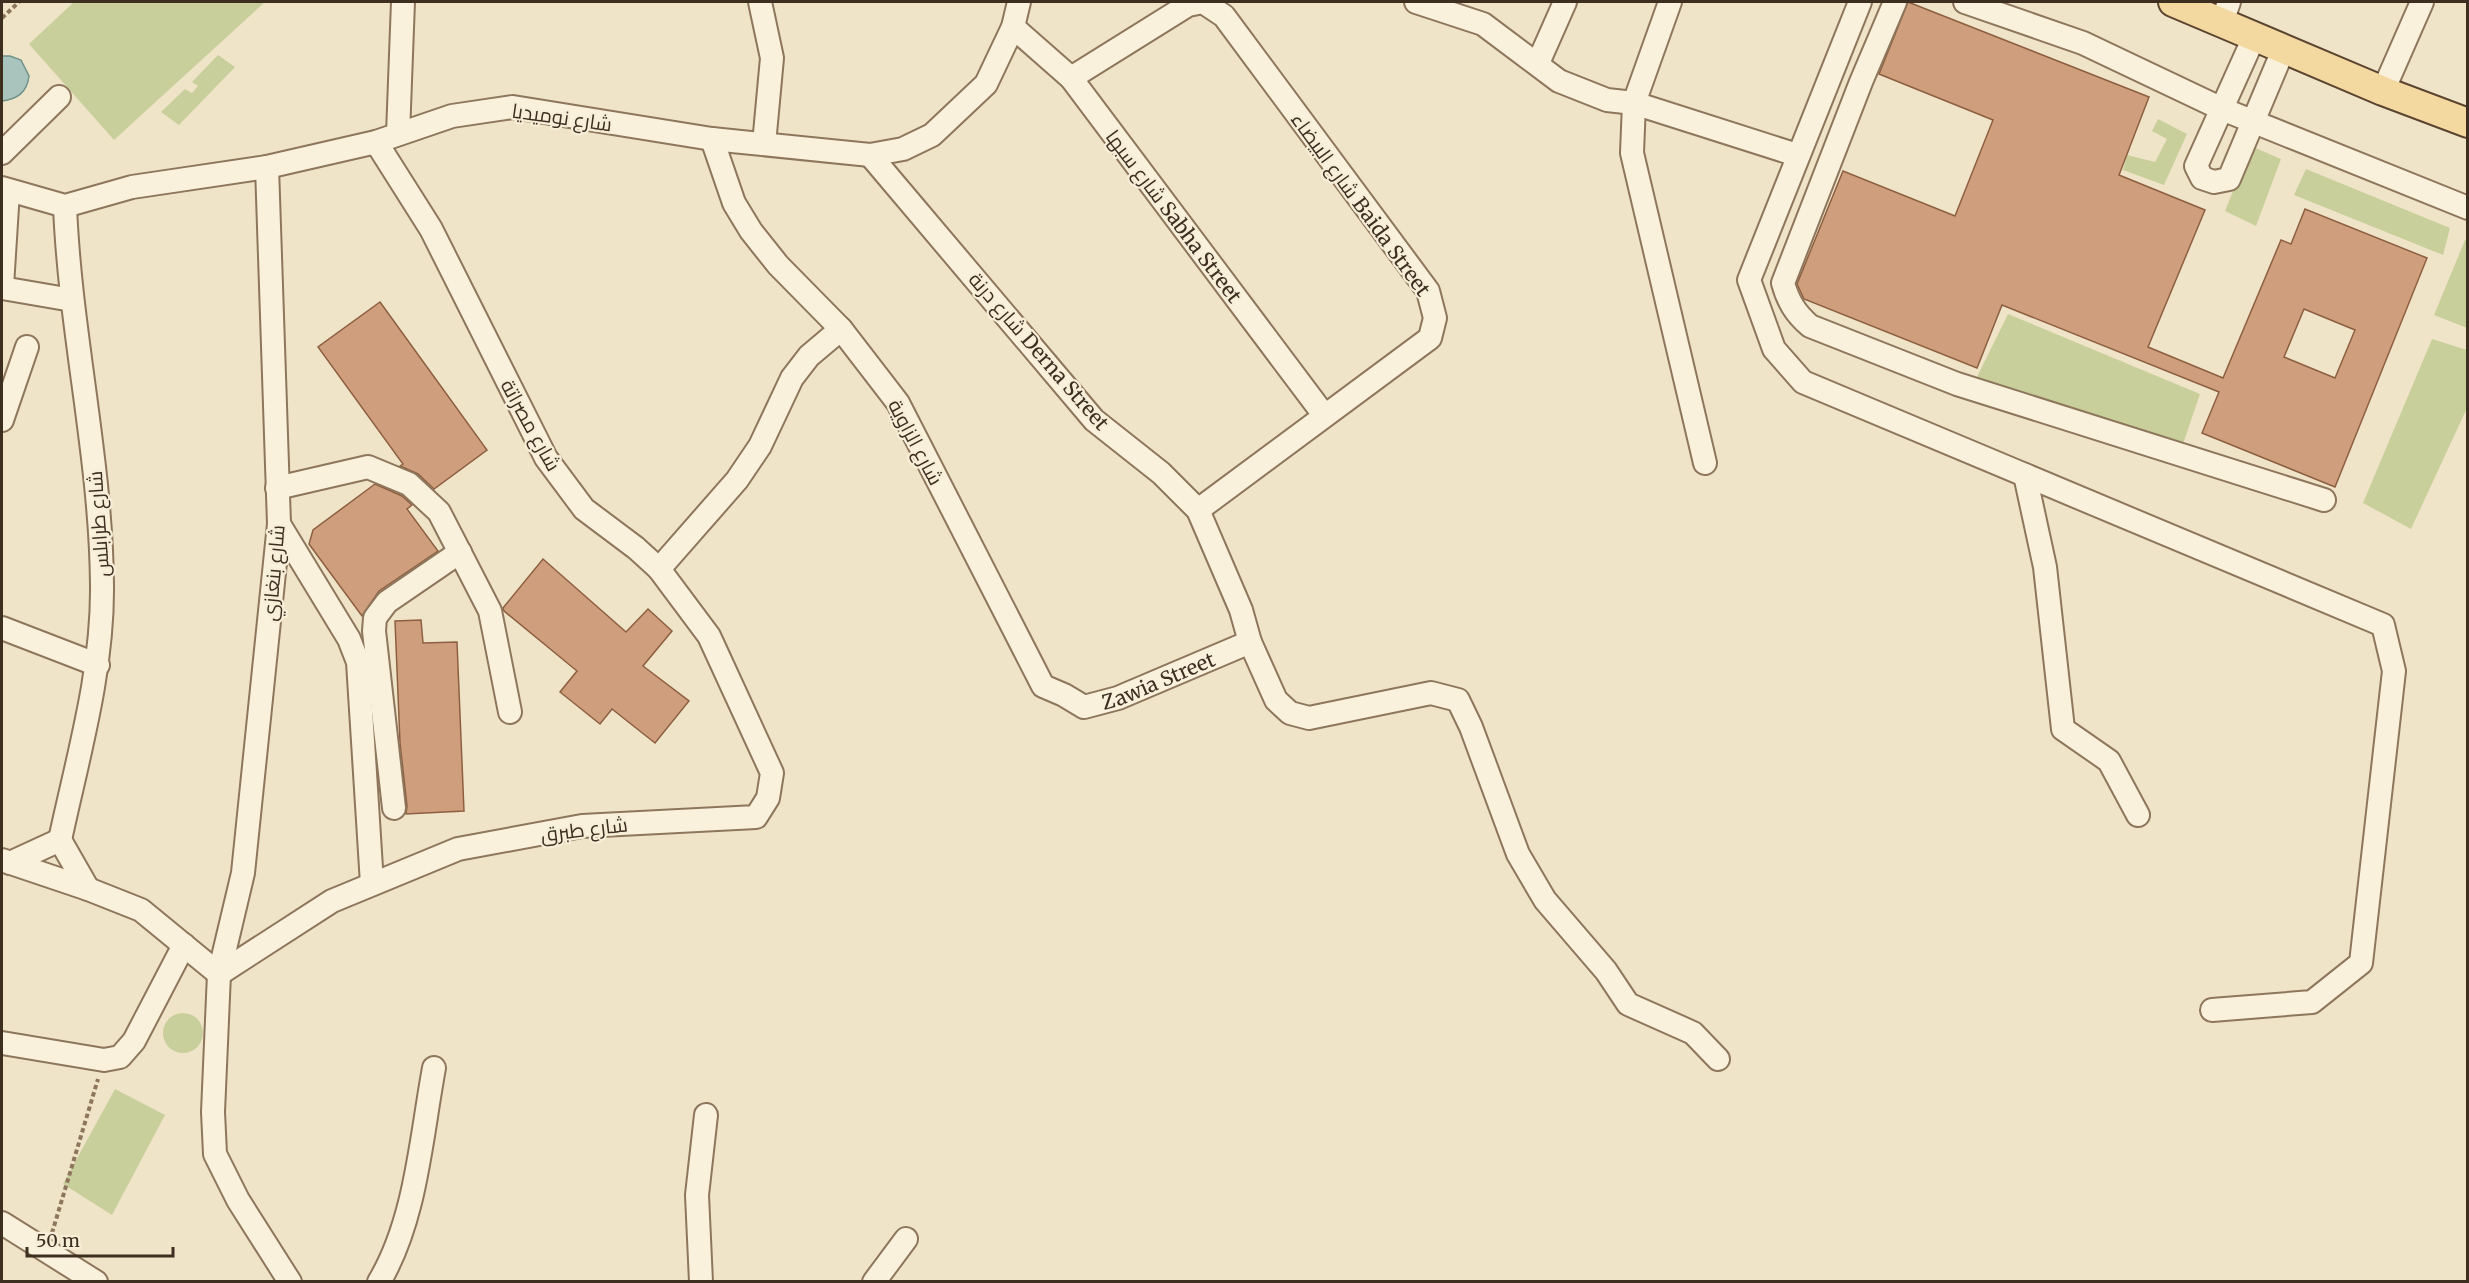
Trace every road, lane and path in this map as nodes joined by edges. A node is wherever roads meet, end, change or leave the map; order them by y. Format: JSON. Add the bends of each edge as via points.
{"nodes":[{"id":1,"x":19,"y":2,"type":"edge"},
{"id":2,"x":403,"y":2,"type":"edge"},
{"id":3,"x":760,"y":2,"type":"edge"},
{"id":4,"x":1019,"y":2,"type":"edge"},
{"id":5,"x":1203,"y":2,"type":"edge"},
{"id":6,"x":1416,"y":2,"type":"edge"},
{"id":7,"x":1565,"y":2,"type":"edge"},
{"id":8,"x":1670,"y":2,"type":"edge"},
{"id":9,"x":1860,"y":2,"type":"edge"},
{"id":10,"x":1895,"y":2,"type":"edge"},
{"id":11,"x":1965,"y":2,"type":"edge"},
{"id":12,"x":2173,"y":2,"type":"edge"},
{"id":13,"x":2422,"y":2,"type":"edge"},
{"id":14,"x":1447,"y":6,"type":"edge"},
{"id":15,"x":2225,"y":12,"type":"edge"},
{"id":16,"x":2,"y":18,"type":"edge"},
{"id":17,"x":1013,"y":27,"type":"junction"},
{"id":18,"x":2255,"y":35,"type":"junction"},
{"id":19,"x":2284,"y":48,"type":"junction"},
{"id":20,"x":1538,"y":63,"type":"junction"},
{"id":21,"x":1071,"y":78,"type":"junction"},
{"id":22,"x":2383,"y":91,"type":"junction"},
{"id":23,"x":59,"y":97,"type":"dead end"},
{"id":24,"x":1634,"y":103,"type":"junction"},
{"id":25,"x":2222,"y":109,"type":"junction"},
{"id":26,"x":2251,"y":121,"type":"junction"},
{"id":27,"x":2468,"y":123,"type":"edge"},
{"id":28,"x":398,"y":134,"type":"junction"},
{"id":29,"x":712,"y":139,"type":"junction"},
{"id":30,"x":376,"y":142,"type":"junction"},
{"id":31,"x":764,"y":144,"type":"junction"},
{"id":32,"x":2,"y":153,"type":"edge"},
{"id":33,"x":870,"y":154,"type":"junction"},
{"id":34,"x":1797,"y":155,"type":"junction"},
{"id":35,"x":267,"y":167,"type":"junction"},
{"id":36,"x":5,"y":190,"type":"edge"},
{"id":37,"x":65,"y":206,"type":"junction"},
{"id":38,"x":2468,"y":208,"type":"edge"},
{"id":39,"x":2,"y":287,"type":"edge"},
{"id":40,"x":72,"y":300,"type":"junction"},
{"id":41,"x":841,"y":329,"type":"junction"},
{"id":42,"x":27,"y":347,"type":"dead end"},
{"id":43,"x":1324,"y":415,"type":"junction"},
{"id":44,"x":2,"y":420,"type":"edge"},
{"id":45,"x":1705,"y":463,"type":"dead end"},
{"id":46,"x":2025,"y":475,"type":"junction"},
{"id":47,"x":278,"y":488,"type":"junction"},
{"id":48,"x":2324,"y":500,"type":"dead end"},
{"id":49,"x":1198,"y":510,"type":"junction"},
{"id":50,"x":279,"y":524,"type":"junction"},
{"id":51,"x":460,"y":552,"type":"junction"},
{"id":52,"x":659,"y":569,"type":"junction"},
{"id":53,"x":2,"y":628,"type":"edge"},
{"id":54,"x":1250,"y":642,"type":"junction"},
{"id":55,"x":98,"y":665,"type":"junction"},
{"id":56,"x":1064,"y":695,"type":"joint"},
{"id":57,"x":510,"y":712,"type":"dead end"},
{"id":58,"x":772,"y":773,"type":"joint"},
{"id":59,"x":394,"y":808,"type":"dead end"},
{"id":60,"x":2138,"y":815,"type":"dead end"},
{"id":61,"x":60,"y":840,"type":"junction"},
{"id":62,"x":6,"y":861,"type":"edge"},
{"id":63,"x":372,"y":884,"type":"junction"},
{"id":64,"x":88,"y":889,"type":"junction"},
{"id":65,"x":184,"y":945,"type":"junction"},
{"id":66,"x":219,"y":974,"type":"junction"},
{"id":67,"x":2212,"y":1010,"type":"dead end"},
{"id":68,"x":2,"y":1043,"type":"edge"},
{"id":69,"x":1718,"y":1059,"type":"dead end"},
{"id":70,"x":104,"y":1060,"type":"junction"},
{"id":71,"x":434,"y":1068,"type":"dead end"},
{"id":72,"x":706,"y":1115,"type":"dead end"},
{"id":73,"x":2,"y":1223,"type":"edge"},
{"id":74,"x":906,"y":1239,"type":"dead end"},
{"id":75,"x":47,"y":1251,"type":"junction"},
{"id":76,"x":90,"y":1280,"type":"edge"},
{"id":77,"x":290,"y":1281,"type":"edge"},
{"id":78,"x":379,"y":1281,"type":"edge"},
{"id":79,"x":701,"y":1281,"type":"edge"},
{"id":80,"x":873,"y":1281,"type":"edge"}],
"edges":[{"from":1,"to":16,"type":"path"},
{"from":2,"to":28,"type":"street"},
{"from":3,"to":31,"type":"street","via":[[772,57]]},
{"from":4,"to":17,"type":"street","name":"شارع نوميديا"},
{"from":5,"to":21,"type":"street","name":"شارع البيضاء Baida Street","via":[[1188,6]]},
{"from":5,"to":43,"type":"street","name":"شارع البيضاء Baida Street","via":[[1224,16],[1428,291],[1435,318],[1430,338]]},
{"from":6,"to":14,"type":"street"},
{"from":7,"to":20,"type":"street"},
{"from":8,"to":24,"type":"street"},
{"from":9,"to":34,"type":"street"},
{"from":10,"to":48,"type":"street","via":[[1783,283],[1796,314],[1810,326],[1957,384]]},
{"from":11,"to":25,"type":"street","via":[[2083,43]]},
{"from":12,"to":15,"type":"main road"},
{"from":13,"to":22,"type":"street"},
{"from":14,"to":20,"type":"street","via":[[1483,24]]},
{"from":15,"to":18,"type":"main road"},
{"from":17,"to":21,"type":"street","name":"شارع سبها Sabha Street"},
{"from":17,"to":33,"type":"street","name":"شارع نوميديا","via":[[986,84],[932,135],[903,149]]},
{"from":18,"to":19,"type":"main road"},
{"from":18,"to":25,"type":"street"},
{"from":19,"to":22,"type":"main road"},
{"from":19,"to":26,"type":"street"},
{"from":20,"to":24,"type":"street","via":[[1559,81],[1607,100]]},
{"from":21,"to":43,"type":"street","name":"شارع سبها Sabha Street"},
{"from":22,"to":27,"type":"main road"},
{"from":23,"to":32,"type":"street"},
{"from":24,"to":34,"type":"street"},
{"from":24,"to":45,"type":"street","via":[[1632,153]]},
{"from":25,"to":26,"type":"street"},
{"from":25,"to":26,"type":"street","via":[[2196,166],[2202,178],[2214,182],[2229,178]]},
{"from":26,"to":38,"type":"street"},
{"from":28,"to":29,"type":"street","name":"شارع نوميديا","via":[[452,116],[513,107]]},
{"from":28,"to":30,"type":"street","name":"شارع نوميديا"},
{"from":29,"to":31,"type":"street","name":"شارع نوميديا"},
{"from":29,"to":41,"type":"street","name":"شارع الزاوية","via":[[734,203],[751,231],[778,265]]},
{"from":30,"to":35,"type":"street","name":"شارع نوميديا"},
{"from":30,"to":52,"type":"street","name":"شارع مصراتة","via":[[431,229],[546,458],[584,509]]},
{"from":31,"to":33,"type":"street","name":"شارع نوميديا"},
{"from":33,"to":49,"type":"street","name":"شارع درنة Derna Street","via":[[1094,420],[1161,473]]},
{"from":34,"to":46,"type":"street","via":[[1749,280],[1774,349],[1803,382]]},
{"from":35,"to":37,"type":"street","name":"شارع نوميديا","via":[[132,188]]},
{"from":35,"to":47,"type":"street","name":"شارع بنغازي"},
{"from":36,"to":37,"type":"street","name":"شارع نوميديا"},
{"from":36,"to":39,"type":"street"},
{"from":37,"to":40,"type":"street","name":"شارع طرابلس"},
{"from":39,"to":40,"type":"street"},
{"from":40,"to":55,"type":"street","name":"شارع طرابلس","via":[[95,485],[102,586]]},
{"from":41,"to":52,"type":"street","via":[[809,356],[792,378],[760,446],[743,471]]},
{"from":41,"to":56,"type":"street","name":"شارع الزاوية","via":[[898,403],[1043,686]]},
{"from":42,"to":44,"type":"street"},
{"from":43,"to":49,"type":"street","name":"شارع البيضاء Baida Street"},
{"from":46,"to":60,"type":"street","via":[[2045,567],[2063,729],[2109,761]]},
{"from":46,"to":67,"type":"street","via":[[2383,626],[2394,671],[2361,963],[2312,1002]]},
{"from":47,"to":50,"type":"street","name":"شارع بنغازي"},
{"from":47,"to":51,"type":"street","via":[[368,466],[410,484],[439,512]]},
{"from":49,"to":54,"type":"street","name":"شارع درنة Derna Street","via":[[1241,610]]},
{"from":50,"to":63,"type":"street","via":[[350,639],[358,662]]},
{"from":50,"to":66,"type":"street","name":"شارع بنغازي","via":[[243,873]]},
{"from":51,"to":57,"type":"street","via":[[490,611]]},
{"from":51,"to":59,"type":"street","via":[[387,602],[375,618]]},
{"from":52,"to":58,"type":"street","name":"شارع مصراتة","via":[[709,636]]},
{"from":53,"to":55,"type":"street"},
{"from":54,"to":56,"type":"street","name":"Zawia Street","via":[[1118,698],[1084,707]]},
{"from":54,"to":69,"type":"street","name":"شارع درنة Derna Street","via":[[1276,700],[1290,713],[1309,718],[1431,693],[1458,700],[1518,854],[1545,900],[1606,971],[1628,1004],[1693,1033]]},
{"from":55,"to":61,"type":"street","name":"شارع طرابلس"},
{"from":58,"to":63,"type":"street","name":"شارع طبرق","via":[[768,798],[756,817],[582,826],[458,849]]},
{"from":61,"to":62,"type":"street"},
{"from":61,"to":64,"type":"street"},
{"from":62,"to":64,"type":"street"},
{"from":63,"to":66,"type":"street","via":[[332,901]]},
{"from":64,"to":65,"type":"street","via":[[141,910]]},
{"from":65,"to":66,"type":"street"},
{"from":65,"to":70,"type":"street","via":[[134,1041],[120,1057]]},
{"from":66,"to":77,"type":"street","name":"شارع بنغازي","via":[[215,1154],[238,1200]]},
{"from":68,"to":70,"type":"street"},
{"from":70,"to":75,"type":"path"},
{"from":71,"to":78,"type":"street","via":[[408,1213],[390,1264]]},
{"from":72,"to":79,"type":"street","via":[[697,1196]]},
{"from":73,"to":75,"type":"street"},
{"from":74,"to":80,"type":"street"},
{"from":75,"to":76,"type":"street"}]}
